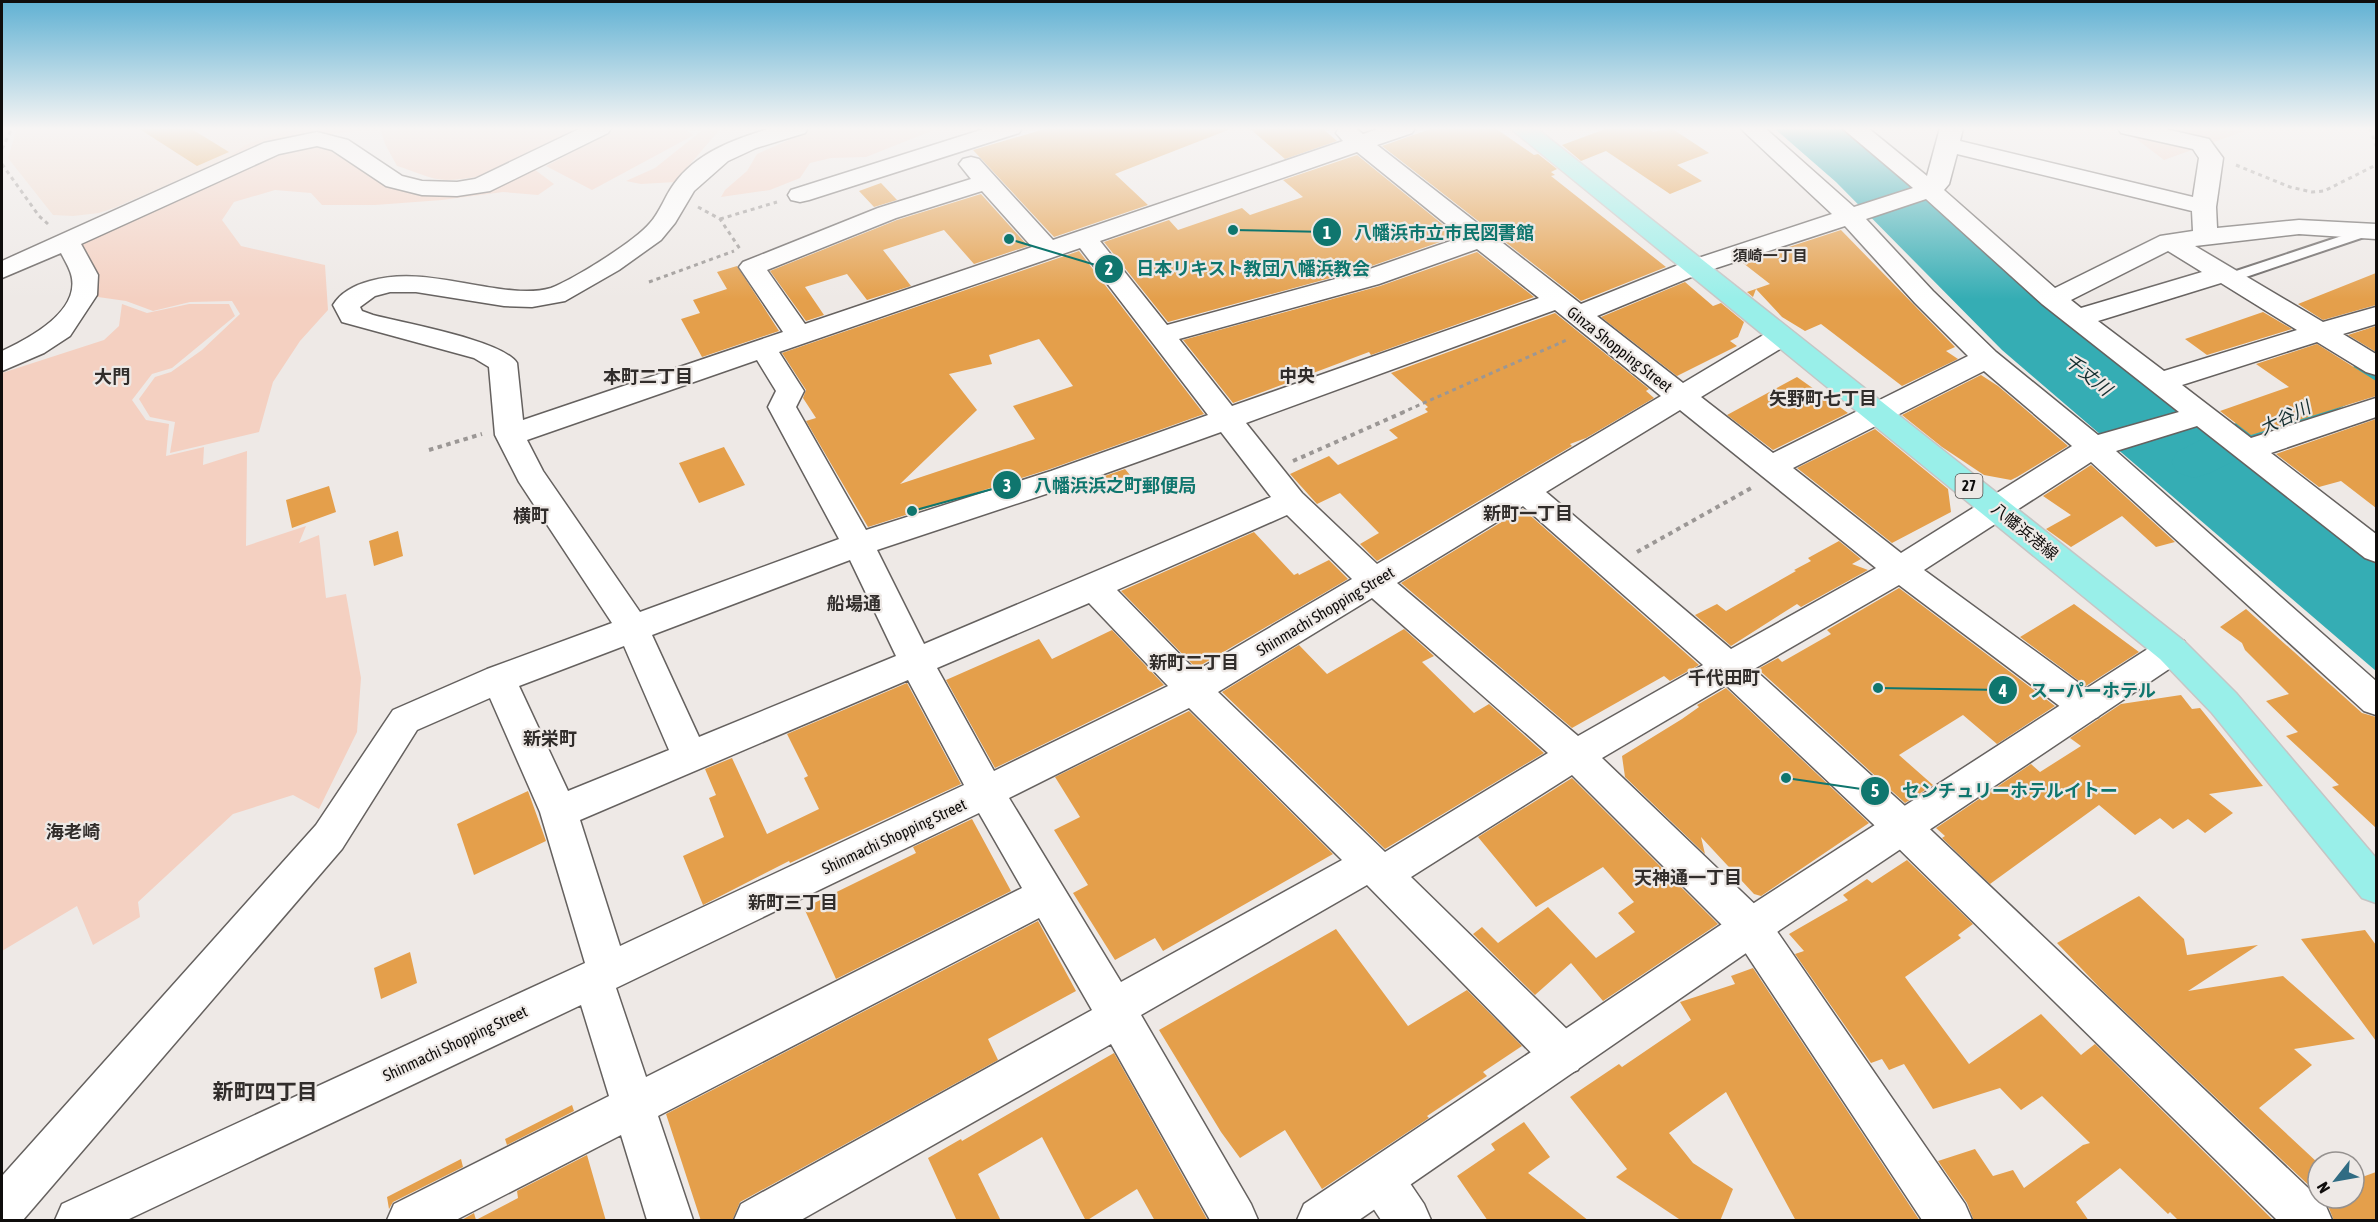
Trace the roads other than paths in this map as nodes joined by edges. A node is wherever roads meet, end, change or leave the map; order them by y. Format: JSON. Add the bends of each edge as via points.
{"nodes":[{"id":1,"x":190,"y":185,"type":"edge"},
{"id":2,"x":408,"y":185,"type":"edge"},
{"id":3,"x":483,"y":185,"type":"edge"},
{"id":4,"x":686,"y":185,"type":"edge"},
{"id":5,"x":832,"y":185,"type":"edge"},
{"id":6,"x":975,"y":185,"type":"edge"},
{"id":7,"x":988,"y":185,"type":"edge"},
{"id":8,"x":1223,"y":185,"type":"edge"},
{"id":9,"x":1412,"y":185,"type":"edge"},
{"id":10,"x":1591,"y":185,"type":"edge"},
{"id":11,"x":1817,"y":185,"type":"edge"},
{"id":12,"x":1921,"y":185,"type":"edge"},
{"id":13,"x":1935,"y":185,"type":"edge"},
{"id":14,"x":2124,"y":185,"type":"edge"},
{"id":15,"x":2207,"y":185,"type":"edge"},
{"id":16,"x":1927,"y":190,"type":"junction"},
{"id":17,"x":800,"y":195,"type":"road end"},
{"id":18,"x":2204,"y":207,"type":"junction"},
{"id":19,"x":1852,"y":215,"type":"junction"},
{"id":20,"x":2371,"y":232,"type":"edge"},
{"id":21,"x":2207,"y":237,"type":"junction"},
{"id":22,"x":1085,"y":238,"type":"junction"},
{"id":23,"x":1479,"y":239,"type":"junction"},
{"id":24,"x":67,"y":241,"type":"junction"},
{"id":25,"x":2169,"y":241,"type":"junction"},
{"id":26,"x":1050,"y":251,"type":"junction"},
{"id":27,"x":1692,"y":268,"type":"junction"},
{"id":28,"x":2,"y":270,"type":"edge"},
{"id":29,"x":2226,"y":276,"type":"junction"},
{"id":30,"x":2051,"y":298,"type":"junction"},
{"id":31,"x":1576,"y":314,"type":"junction"},
{"id":32,"x":2376,"y":315,"type":"edge"},
{"id":33,"x":2078,"y":318,"type":"junction"},
{"id":34,"x":2322,"y":334,"type":"junction"},
{"id":35,"x":1161,"y":335,"type":"junction"},
{"id":36,"x":800,"y":336,"type":"junction"},
{"id":37,"x":1780,"y":337,"type":"junction"},
{"id":38,"x":763,"y":348,"type":"junction"},
{"id":39,"x":1986,"y":358,"type":"junction"},
{"id":40,"x":2,"y":362,"type":"edge"},
{"id":41,"x":2376,"y":366,"type":"edge"},
{"id":42,"x":2160,"y":382,"type":"junction"},
{"id":43,"x":1683,"y":398,"type":"junction"},
{"id":44,"x":2376,"y":407,"type":"edge"},
{"id":45,"x":1877,"y":413,"type":"junction"},
{"id":46,"x":2199,"y":416,"type":"junction"},
{"id":47,"x":1228,"y":420,"type":"junction"},
{"id":48,"x":509,"y":430,"type":"junction"},
{"id":49,"x":2097,"y":446,"type":"junction"},
{"id":50,"x":2247,"y":450,"type":"junction"},
{"id":51,"x":1774,"y":470,"type":"junction"},
{"id":52,"x":1526,"y":491,"type":"junction"},
{"id":53,"x":1291,"y":501,"type":"junction"},
{"id":54,"x":1995,"y":507,"type":"junction"},
{"id":55,"x":858,"y":544,"type":"junction"},
{"id":56,"x":2374,"y":545,"type":"edge"},
{"id":57,"x":1900,"y":568,"type":"junction"},
{"id":58,"x":1375,"y":582,"type":"junction"},
{"id":59,"x":1094,"y":587,"type":"junction"},
{"id":60,"x":632,"y":627,"type":"junction"},
{"id":61,"x":2172,"y":650,"type":"junction"},
{"id":62,"x":916,"y":662,"type":"junction"},
{"id":63,"x":1730,"y":668,"type":"junction"},
{"id":64,"x":499,"y":679,"type":"junction"},
{"id":65,"x":1193,"y":690,"type":"junction"},
{"id":66,"x":2376,"y":701,"type":"edge"},
{"id":67,"x":2086,"y":707,"type":"junction"},
{"id":68,"x":1575,"y":755,"type":"junction"},
{"id":69,"x":691,"y":758,"type":"junction"},
{"id":70,"x":986,"y":792,"type":"junction"},
{"id":71,"x":559,"y":812,"type":"junction"},
{"id":72,"x":1902,"y":827,"type":"junction"},
{"id":73,"x":1377,"y":868,"type":"junction"},
{"id":74,"x":2376,"y":886,"type":"edge"},
{"id":75,"x":1047,"y":894,"type":"junction"},
{"id":76,"x":1751,"y":927,"type":"junction"},
{"id":77,"x":600,"y":975,"type":"junction"},
{"id":78,"x":1116,"y":1012,"type":"junction"},
{"id":79,"x":1563,"y":1055,"type":"junction"},
{"id":80,"x":632,"y":1106,"type":"junction"},
{"id":81,"x":1381,"y":1180,"type":"junction"},
{"id":82,"x":2,"y":1210,"type":"edge"},
{"id":83,"x":78,"y":1221,"type":"edge"},
{"id":84,"x":410,"y":1221,"type":"edge"},
{"id":85,"x":670,"y":1221,"type":"edge"},
{"id":86,"x":757,"y":1221,"type":"edge"},
{"id":87,"x":1235,"y":1221,"type":"edge"},
{"id":88,"x":1320,"y":1221,"type":"edge"},
{"id":89,"x":1408,"y":1221,"type":"edge"},
{"id":90,"x":1949,"y":1221,"type":"edge"},
{"id":91,"x":2309,"y":1221,"type":"edge"}],
"edges":[{"from":1,"to":24,"type":"street"},
{"from":2,"to":3,"type":"street","via":[[457,189]]},
{"from":4,"to":48,"type":"street","via":[[658,230],[642,244],[558,294],[521,300],[403,283],[380,285],[355,294],[346,305],[351,316],[364,321],[484,352],[503,363]]},
{"from":5,"to":17,"type":"street"},
{"from":6,"to":36,"type":"street","via":[[746,258]]},
{"from":7,"to":26,"type":"street"},
{"from":8,"to":22,"type":"street"},
{"from":9,"to":23,"type":"street","name":"Ginza Shopping Street"},
{"from":10,"to":27,"type":"main road","name":"八幡浜港線","number":"27"},
{"from":11,"to":19,"type":"street"},
{"from":12,"to":16,"type":"street"},
{"from":13,"to":16,"type":"street"},
{"from":14,"to":18,"type":"street"},
{"from":15,"to":18,"type":"street"},
{"from":16,"to":19,"type":"street"},
{"from":16,"to":30,"type":"street"},
{"from":18,"to":21,"type":"street"},
{"from":19,"to":27,"type":"street"},
{"from":19,"to":39,"type":"street","via":[[1924,297]]},
{"from":20,"to":21,"type":"street","via":[[2299,227]]},
{"from":20,"to":29,"type":"lane"},
{"from":21,"to":25,"type":"street"},
{"from":22,"to":26,"type":"street"},
{"from":22,"to":35,"type":"street"},
{"from":23,"to":31,"type":"street","name":"Ginza Shopping Street"},
{"from":23,"to":35,"type":"street","via":[[1370,278]]},
{"from":24,"to":28,"type":"street"},
{"from":24,"to":40,"type":"street","via":[[85,275],[84,294],[60,330]]},
{"from":25,"to":29,"type":"street"},
{"from":25,"to":30,"type":"street"},
{"from":26,"to":36,"type":"street"},
{"from":27,"to":31,"type":"street"},
{"from":27,"to":37,"type":"main road","name":"八幡浜港線","number":"27"},
{"from":29,"to":33,"type":"street"},
{"from":29,"to":34,"type":"street"},
{"from":30,"to":33,"type":"street"},
{"from":31,"to":43,"type":"street","name":"Ginza Shopping Street"},
{"from":31,"to":47,"type":"street"},
{"from":32,"to":34,"type":"street"},
{"from":33,"to":42,"type":"street"},
{"from":34,"to":41,"type":"street"},
{"from":34,"to":42,"type":"street"},
{"from":35,"to":47,"type":"street"},
{"from":36,"to":38,"type":"street"},
{"from":37,"to":43,"type":"street","name":"Shinmachi Shopping Street"},
{"from":37,"to":45,"type":"main road","name":"八幡浜港線","number":"27"},
{"from":38,"to":48,"type":"street"},
{"from":38,"to":55,"type":"street","via":[[790,391],[782,407]]},
{"from":39,"to":45,"type":"street"},
{"from":39,"to":49,"type":"street"},
{"from":42,"to":46,"type":"street"},
{"from":43,"to":51,"type":"street","name":"Ginza Shopping Street"},
{"from":43,"to":52,"type":"street","name":"Shinmachi Shopping Street"},
{"from":44,"to":50,"type":"street"},
{"from":45,"to":51,"type":"street"},
{"from":45,"to":54,"type":"main road","name":"八幡浜港線","number":"27"},
{"from":46,"to":49,"type":"street"},
{"from":46,"to":50,"type":"street"},
{"from":47,"to":53,"type":"street"},
{"from":47,"to":55,"type":"street"},
{"from":48,"to":60,"type":"street","via":[[530,475]]},
{"from":49,"to":54,"type":"street"},
{"from":49,"to":66,"type":"street"},
{"from":50,"to":56,"type":"street"},
{"from":51,"to":57,"type":"street","name":"Ginza Shopping Street"},
{"from":52,"to":58,"type":"street","name":"Shinmachi Shopping Street"},
{"from":52,"to":63,"type":"street"},
{"from":53,"to":58,"type":"street"},
{"from":53,"to":59,"type":"street"},
{"from":54,"to":57,"type":"street"},
{"from":54,"to":61,"type":"main road","name":"八幡浜港線","number":"27"},
{"from":55,"to":60,"type":"street"},
{"from":55,"to":62,"type":"street"},
{"from":57,"to":63,"type":"street"},
{"from":57,"to":67,"type":"street","name":"Ginza Shopping Street"},
{"from":58,"to":65,"type":"street","name":"Shinmachi Shopping Street"},
{"from":58,"to":68,"type":"street"},
{"from":59,"to":62,"type":"street"},
{"from":59,"to":65,"type":"street"},
{"from":60,"to":64,"type":"street"},
{"from":60,"to":69,"type":"street"},
{"from":61,"to":67,"type":"street"},
{"from":61,"to":74,"type":"main road","name":"八幡浜港線","number":"27","via":[[2224,703]]},
{"from":62,"to":69,"type":"street"},
{"from":62,"to":70,"type":"street"},
{"from":63,"to":68,"type":"street"},
{"from":63,"to":72,"type":"street"},
{"from":64,"to":71,"type":"street"},
{"from":64,"to":82,"type":"street","via":[[405,720],[329,837]]},
{"from":65,"to":70,"type":"street","name":"Shinmachi Shopping Street"},
{"from":65,"to":73,"type":"street"},
{"from":67,"to":72,"type":"street"},
{"from":68,"to":73,"type":"street"},
{"from":68,"to":76,"type":"street"},
{"from":69,"to":71,"type":"street"},
{"from":70,"to":75,"type":"street"},
{"from":70,"to":77,"type":"street","name":"Shinmachi Shopping Street"},
{"from":71,"to":77,"type":"street"},
{"from":72,"to":76,"type":"street"},
{"from":72,"to":91,"type":"street"},
{"from":73,"to":78,"type":"street"},
{"from":73,"to":79,"type":"street"},
{"from":75,"to":78,"type":"street"},
{"from":75,"to":80,"type":"street"},
{"from":76,"to":79,"type":"street"},
{"from":76,"to":90,"type":"street"},
{"from":77,"to":80,"type":"street"},
{"from":77,"to":83,"type":"street","name":"Shinmachi Shopping Street"},
{"from":78,"to":86,"type":"street"},
{"from":78,"to":87,"type":"street"},
{"from":79,"to":81,"type":"street"},
{"from":80,"to":84,"type":"street"},
{"from":80,"to":85,"type":"street"},
{"from":81,"to":88,"type":"street"},
{"from":81,"to":89,"type":"street"}]}
